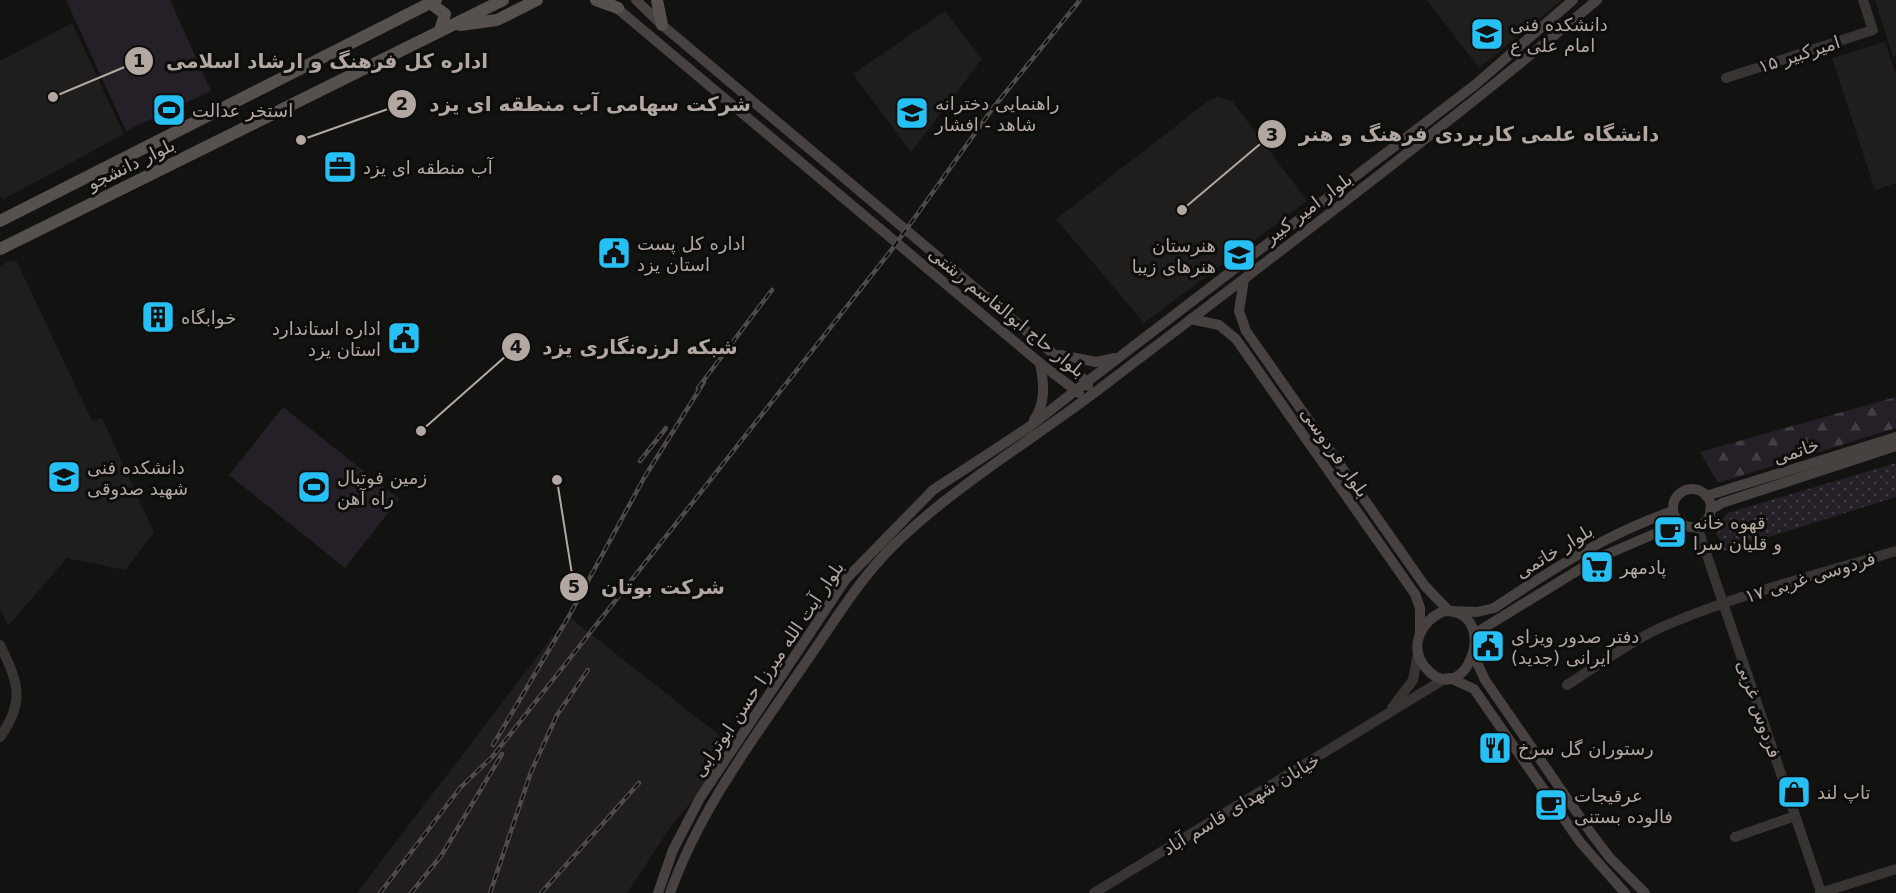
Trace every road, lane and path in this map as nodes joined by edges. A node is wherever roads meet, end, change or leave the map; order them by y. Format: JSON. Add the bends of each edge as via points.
{"nodes":[{"id":1,"x":503,"y":0,"type":"edge"},
{"id":2,"x":537,"y":0,"type":"edge"},
{"id":3,"x":596,"y":0,"type":"edge"},
{"id":4,"x":607,"y":0,"type":"edge"},
{"id":5,"x":636,"y":0,"type":"edge"},
{"id":6,"x":657,"y":0,"type":"edge"},
{"id":7,"x":1573,"y":0,"type":"edge"},
{"id":8,"x":1597,"y":0,"type":"edge"},
{"id":9,"x":1863,"y":0,"type":"edge"},
{"id":10,"x":433,"y":2,"type":"edge"},
{"id":11,"x":618,"y":8,"type":"junction"},
{"id":12,"x":662,"y":25,"type":"junction"},
{"id":13,"x":445,"y":29,"type":"junction"},
{"id":14,"x":1726,"y":78,"type":"dead end"},
{"id":15,"x":1366,"y":168,"type":"junction"},
{"id":16,"x":1374,"y":179,"type":"junction"},
{"id":17,"x":0,"y":221,"type":"edge"},
{"id":18,"x":0,"y":249,"type":"edge"},
{"id":19,"x":1244,"y":279,"type":"junction"},
{"id":20,"x":1191,"y":319,"type":"junction"},
{"id":21,"x":1051,"y":352,"type":"junction"},
{"id":22,"x":1118,"y":358,"type":"junction"},
{"id":23,"x":1040,"y":363,"type":"junction"},
{"id":24,"x":1087,"y":382,"type":"junction"},
{"id":25,"x":1075,"y":391,"type":"junction"},
{"id":26,"x":1091,"y":396,"type":"junction"},
{"id":27,"x":1029,"y":426,"type":"junction"},
{"id":28,"x":1035,"y":437,"type":"joint"},
{"id":29,"x":1896,"y":437,"type":"edge"},
{"id":30,"x":1896,"y":446,"type":"edge"},
{"id":31,"x":1706,"y":496,"type":"junction"},
{"id":32,"x":1710,"y":510,"type":"junction"},
{"id":33,"x":1673,"y":511,"type":"junction"},
{"id":34,"x":1680,"y":523,"type":"junction"},
{"id":35,"x":1697,"y":526,"type":"junction"},
{"id":36,"x":1896,"y":551,"type":"edge"},
{"id":37,"x":1723,"y":603,"type":"junction"},
{"id":38,"x":1450,"y":611,"type":"junction"},
{"id":39,"x":1420,"y":632,"type":"junction"},
{"id":40,"x":1474,"y":633,"type":"junction"},
{"id":41,"x":0,"y":645,"type":"edge"},
{"id":42,"x":1418,"y":653,"type":"junction"},
{"id":43,"x":1474,"y":656,"type":"junction"},
{"id":44,"x":1448,"y":678,"type":"junction"},
{"id":45,"x":1567,"y":685,"type":"dead end"},
{"id":46,"x":1388,"y":714,"type":"junction"},
{"id":47,"x":0,"y":736,"type":"edge"},
{"id":48,"x":1795,"y":816,"type":"junction"},
{"id":49,"x":1735,"y":837,"type":"dead end"},
{"id":50,"x":1896,"y":869,"type":"edge"},
{"id":51,"x":658,"y":893,"type":"edge"},
{"id":52,"x":670,"y":893,"type":"edge"},
{"id":53,"x":1094,"y":893,"type":"edge"},
{"id":54,"x":1625,"y":893,"type":"edge"},
{"id":55,"x":1645,"y":893,"type":"edge"},
{"id":56,"x":1820,"y":893,"type":"edge"}],
"edges":[{"from":1,"to":13,"type":"main road","name":"بلوار دانشجو"},
{"from":2,"to":13,"type":"main road","via":[[497,20]]},
{"from":3,"to":11,"type":"main road"},
{"from":4,"to":11,"type":"main road","name":"بلوار حاج ابوالقاسم رشتی"},
{"from":5,"to":12,"type":"main road","name":"بلوار حاج ابوالقاسم رشتی"},
{"from":6,"to":12,"type":"main road"},
{"from":7,"to":15,"type":"main road","name":"بلوار امیر کبیر","via":[[1476,84]]},
{"from":8,"to":16,"type":"main road","name":"بلوار امیر کبیر","via":[[1484,95]]},
{"from":9,"to":14,"type":"street","name":"امیرکبیر ۱۵","via":[[1873,30]]},
{"from":10,"to":13,"type":"main road","via":[[445,14]]},
{"from":10,"to":17,"type":"main road","name":"بلوار دانشجو"},
{"from":11,"to":23,"type":"main road","name":"بلوار حاج ابوالقاسم رشتی"},
{"from":12,"to":21,"type":"main road","name":"بلوار حاج ابوالقاسم رشتی"},
{"from":13,"to":18,"type":"main road","name":"بلوار دانشجو"},
{"from":15,"to":16,"type":"main road"},
{"from":15,"to":22,"type":"main road","name":"بلوار امیر کبیر"},
{"from":16,"to":19,"type":"main road","name":"بلوار امیر کبیر"},
{"from":19,"to":20,"type":"main road","name":"بلوار امیر کبیر"},
{"from":19,"to":38,"type":"main road","name":"بلوار فردوسی","via":[[1239,311],[1246,331],[1425,586]]},
{"from":20,"to":26,"type":"main road","name":"بلوار امیر کبیر"},
{"from":20,"to":39,"type":"main road","name":"بلوار فردوسی","via":[[1219,325],[1236,339],[1415,594],[1420,608]]},
{"from":21,"to":22,"type":"main road","via":[[1073,360],[1096,362]]},
{"from":21,"to":24,"type":"main road","name":"بلوار حاج ابوالقاسم رشتی"},
{"from":22,"to":24,"type":"main road","name":"بلوار امیر کبیر"},
{"from":23,"to":25,"type":"main road","name":"بلوار حاج ابوالقاسم رشتی"},
{"from":23,"to":27,"type":"main road","via":[[1043,397]]},
{"from":24,"to":25,"type":"main road","name":"بلوار امیر کبیر"},
{"from":24,"to":26,"type":"main road","name":"بلوار حاج ابوالقاسم رشتی"},
{"from":25,"to":26,"type":"main road","name":"بلوار حاج ابوالقاسم رشتی"},
{"from":25,"to":27,"type":"main road","name":"بلوار امیر کبیر"},
{"from":26,"to":28,"type":"main road","name":"بلوار امیر کبیر"},
{"from":27,"to":51,"type":"main road","name":"بلوار آیت الله میرزا حسن ابوترابی","via":[[933,490],[846,579],[700,798],[673,850]]},
{"from":28,"to":52,"type":"main road","name":"بلوار آیت الله میرزا حسن ابوترابی","via":[[918,523],[861,583],[736,761],[685,852]]},
{"from":29,"to":31,"type":"main road","name":"خاتمی"},
{"from":30,"to":32,"type":"main road","name":"خاتمی"},
{"from":31,"to":32,"type":"main road"},
{"from":31,"to":33,"type":"main road","via":[[1686,490],[1675,500]]},
{"from":32,"to":35,"type":"main road"},
{"from":33,"to":34,"type":"main road"},
{"from":33,"to":38,"type":"main road","name":"بلوار خاتمی","via":[[1640,522],[1593,546],[1494,608]]},
{"from":34,"to":35,"type":"main road"},
{"from":34,"to":40,"type":"main road","name":"بلوار خاتمی","via":[[1599,558]]},
{"from":35,"to":37,"type":"street","name":"فردوس غربی"},
{"from":36,"to":37,"type":"street","name":"فردوسی غربی ۱۷"},
{"from":37,"to":45,"type":"street","name":"فردوسی غربی ۱۷","via":[[1667,625]]},
{"from":37,"to":48,"type":"street","name":"فردوس غربی"},
{"from":38,"to":39,"type":"main road","via":[[1434,615]]},
{"from":38,"to":40,"type":"main road","via":[[1464,617]]},
{"from":39,"to":42,"type":"main road"},
{"from":40,"to":43,"type":"main road"},
{"from":41,"to":47,"type":"street","via":[[17,690],[16,711]]},
{"from":42,"to":44,"type":"main road","via":[[1429,672],[1438,678]]},
{"from":42,"to":46,"type":"street","via":[[1413,680]]},
{"from":43,"to":44,"type":"main road","via":[[1460,675]]},
{"from":43,"to":55,"type":"main road","via":[[1485,680],[1591,833]]},
{"from":44,"to":46,"type":"street","name":"خیابان شهدای قاسم آباد"},
{"from":44,"to":54,"type":"main road","via":[[1474,689],[1580,842]]},
{"from":46,"to":53,"type":"street","name":"خیابان شهدای قاسم آباد"},
{"from":48,"to":49,"type":"street"},
{"from":48,"to":56,"type":"street","name":"فردوس غربی"},
{"from":50,"to":56,"type":"street"}]}
